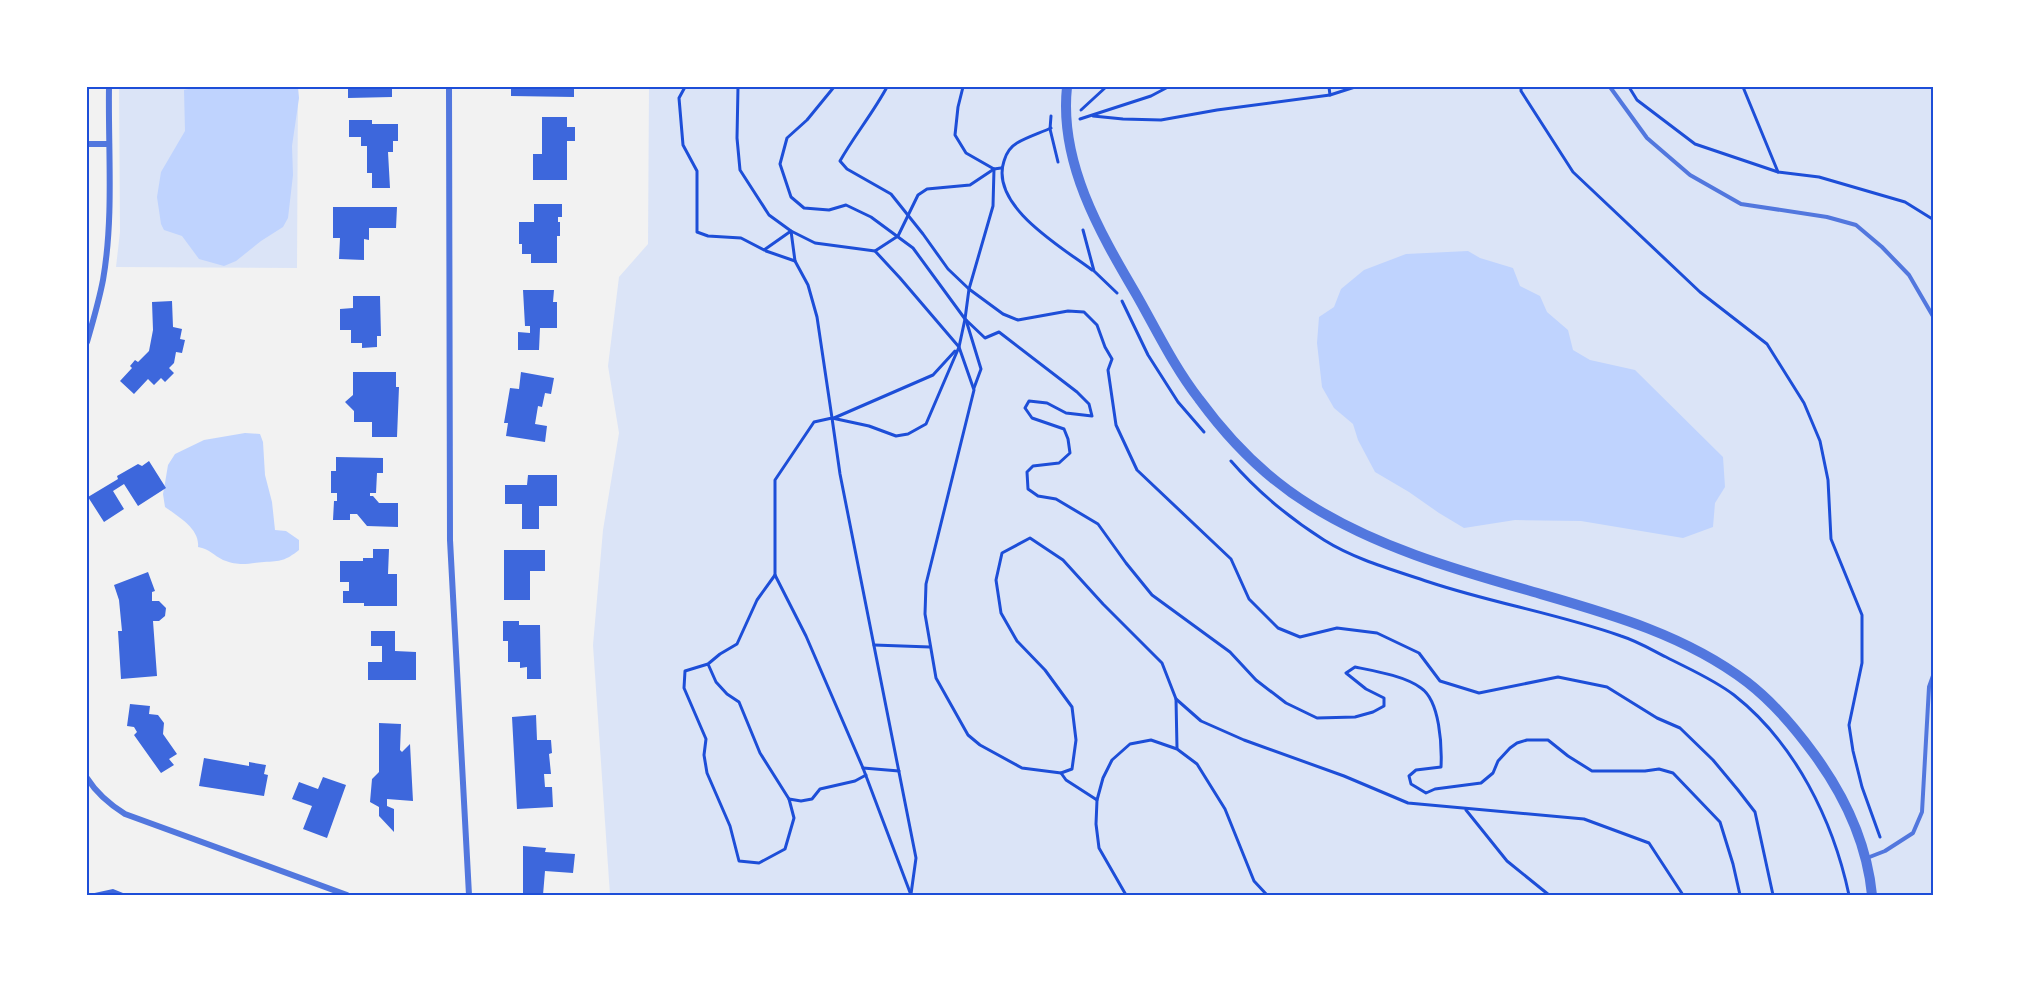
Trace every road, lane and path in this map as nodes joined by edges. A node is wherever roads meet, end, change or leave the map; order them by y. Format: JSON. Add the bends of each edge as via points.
{"nodes":[{"id":1,"x":109,"y":87,"type":"edge"},
{"id":2,"x":449,"y":87,"type":"edge"},
{"id":3,"x":685,"y":87,"type":"edge"},
{"id":4,"x":738,"y":87,"type":"edge"},
{"id":5,"x":834,"y":87,"type":"edge"},
{"id":6,"x":887,"y":87,"type":"edge"},
{"id":7,"x":963,"y":87,"type":"edge"},
{"id":8,"x":1067,"y":87,"type":"edge"},
{"id":9,"x":1106,"y":87,"type":"edge"},
{"id":10,"x":1168,"y":87,"type":"edge"},
{"id":11,"x":1329,"y":87,"type":"edge"},
{"id":12,"x":1355,"y":87,"type":"edge"},
{"id":13,"x":1521,"y":87,"type":"edge"},
{"id":14,"x":1610,"y":87,"type":"edge"},
{"id":15,"x":1629,"y":87,"type":"edge"},
{"id":16,"x":1743,"y":87,"type":"edge"},
{"id":17,"x":1330,"y":95,"type":"junction"},
{"id":18,"x":1051,"y":108,"type":"dead end"},
{"id":19,"x":1092,"y":116,"type":"junction"},
{"id":20,"x":1067,"y":124,"type":"junction"},
{"id":21,"x":1050,"y":129,"type":"junction"},
{"id":22,"x":87,"y":144,"type":"edge"},
{"id":23,"x":108,"y":144,"type":"junction"},
{"id":24,"x":1002,"y":168,"type":"junction"},
{"id":25,"x":1060,"y":168,"type":"dead end"},
{"id":26,"x":994,"y":169,"type":"junction"},
{"id":27,"x":1778,"y":172,"type":"junction"},
{"id":28,"x":909,"y":215,"type":"junction"},
{"id":29,"x":1934,"y":220,"type":"edge"},
{"id":30,"x":1081,"y":222,"type":"dead end"},
{"id":31,"x":791,"y":231,"type":"junction"},
{"id":32,"x":898,"y":236,"type":"junction"},
{"id":33,"x":764,"y":250,"type":"junction"},
{"id":34,"x":875,"y":251,"type":"junction"},
{"id":35,"x":795,"y":261,"type":"junction"},
{"id":36,"x":1094,"y":271,"type":"junction"},
{"id":37,"x":969,"y":289,"type":"junction"},
{"id":38,"x":1934,"y":318,"type":"edge"},
{"id":39,"x":965,"y":319,"type":"junction"},
{"id":40,"x":87,"y":342,"type":"edge"},
{"id":41,"x":959,"y":347,"type":"junction"},
{"id":42,"x":974,"y":390,"type":"junction"},
{"id":43,"x":832,"y":418,"type":"junction"},
{"id":44,"x":1208,"y":435,"type":"dead end"},
{"id":45,"x":1230,"y":460,"type":"dead end"},
{"id":46,"x":775,"y":575,"type":"junction"},
{"id":47,"x":874,"y":645,"type":"junction"},
{"id":48,"x":930,"y":647,"type":"junction"},
{"id":49,"x":708,"y":664,"type":"junction"},
{"id":50,"x":1934,"y":673,"type":"edge"},
{"id":51,"x":1176,"y":699,"type":"junction"},
{"id":52,"x":1177,"y":749,"type":"junction"},
{"id":53,"x":864,"y":768,"type":"junction"},
{"id":54,"x":899,"y":771,"type":"junction"},
{"id":55,"x":1061,"y":773,"type":"junction"},
{"id":56,"x":866,"y":775,"type":"junction"},
{"id":57,"x":87,"y":778,"type":"edge"},
{"id":58,"x":789,"y":799,"type":"junction"},
{"id":59,"x":1097,"y":800,"type":"junction"},
{"id":60,"x":1466,"y":810,"type":"junction"},
{"id":61,"x":1880,"y":837,"type":"dead end"},
{"id":62,"x":1866,"y":859,"type":"junction"},
{"id":63,"x":347,"y":895,"type":"edge"},
{"id":64,"x":470,"y":895,"type":"edge"},
{"id":65,"x":911,"y":895,"type":"edge"},
{"id":66,"x":1126,"y":895,"type":"edge"},
{"id":67,"x":1267,"y":895,"type":"edge"},
{"id":68,"x":1549,"y":895,"type":"edge"},
{"id":69,"x":1683,"y":895,"type":"edge"},
{"id":70,"x":1740,"y":895,"type":"edge"},
{"id":71,"x":1773,"y":895,"type":"edge"},
{"id":72,"x":1849,"y":895,"type":"edge"},
{"id":73,"x":1872,"y":895,"type":"edge"}],
"edges":[{"from":1,"to":23,"type":"street"},
{"from":2,"to":64,"type":"street","via":[[450,540]]},
{"from":3,"to":33,"type":"path","via":[[679,98],[683,145],[697,171],[697,232],[741,238]]},
{"from":4,"to":31,"type":"path","via":[[740,170],[769,215]]},
{"from":5,"to":32,"type":"path","via":[[787,138],[780,164],[791,196],[804,208],[829,210],[846,206]]},
{"from":6,"to":28,"type":"path","via":[[840,161],[891,194]]},
{"from":7,"to":26,"type":"path","via":[[955,135],[966,153]]},
{"from":8,"to":20,"type":"street"},
{"from":9,"to":20,"type":"path"},
{"from":10,"to":19,"type":"path"},
{"from":11,"to":17,"type":"path"},
{"from":12,"to":17,"type":"path"},
{"from":13,"to":61,"type":"path","via":[[1573,172],[1700,292],[1767,344],[1804,403],[1820,441],[1828,480],[1831,540],[1862,615],[1862,663],[1849,725],[1862,787]]},
{"from":14,"to":38,"type":"lane","via":[[1647,138],[1690,175],[1741,204],[1856,225],[1909,275]]},
{"from":15,"to":27,"type":"path","via":[[1637,100],[1695,144]]},
{"from":16,"to":27,"type":"path"},
{"from":17,"to":19,"type":"path","via":[[1161,120]]},
{"from":18,"to":21,"type":"path"},
{"from":19,"to":20,"type":"path"},
{"from":20,"to":21,"type":"path"},
{"from":20,"to":62,"type":"street","via":[[1078,180],[1125,275],[1197,398],[1234,443],[1268,475],[1309,505],[1351,528],[1423,559],[1619,616],[1719,663],[1749,683],[1804,740],[1840,793]]},
{"from":21,"to":24,"type":"path","via":[[1016,144],[1006,153]]},
{"from":21,"to":25,"type":"path"},
{"from":22,"to":23,"type":"street"},
{"from":23,"to":40,"type":"street","via":[[103,278]]},
{"from":24,"to":26,"type":"path"},
{"from":24,"to":36,"type":"path","via":[[1005,191],[1030,225]]},
{"from":26,"to":28,"type":"path","via":[[970,185],[927,189],[918,195]]},
{"from":26,"to":37,"type":"path","via":[[993,206]]},
{"from":27,"to":29,"type":"path","via":[[1819,177],[1905,202]]},
{"from":28,"to":32,"type":"path"},
{"from":28,"to":37,"type":"path","via":[[948,269]]},
{"from":30,"to":36,"type":"path"},
{"from":31,"to":33,"type":"path"},
{"from":31,"to":34,"type":"path","via":[[815,243]]},
{"from":31,"to":35,"type":"path"},
{"from":32,"to":34,"type":"path"},
{"from":32,"to":39,"type":"path","via":[[913,248]]},
{"from":33,"to":35,"type":"path"},
{"from":34,"to":41,"type":"path"},
{"from":35,"to":43,"type":"path","via":[[818,317]]},
{"from":36,"to":44,"type":"path","via":[[1119,296],[1148,355],[1178,402]]},
{"from":37,"to":39,"type":"path"},
{"from":37,"to":71,"type":"path","via":[[1018,320],[1068,311],[1084,312],[1097,324],[1112,359],[1108,370],[1116,425],[1137,470],[1231,559],[1249,599],[1278,628],[1300,638],[1338,628],[1377,633],[1419,653],[1440,681],[1479,693],[1558,677],[1607,687],[1680,728],[1738,790],[1755,813]]},
{"from":39,"to":41,"type":"path"},
{"from":39,"to":42,"type":"path","via":[[981,369]]},
{"from":39,"to":70,"type":"path","via":[[986,338],[999,332],[1089,404],[1092,416],[1066,413],[1047,403],[1029,401],[1025,408],[1032,418],[1064,429],[1070,453],[1059,463],[1033,466],[1027,472],[1028,489],[1066,504],[1098,524],[1152,595],[1230,652],[1256,680],[1286,703],[1317,718],[1355,717],[1384,706],[1384,698],[1346,673],[1355,667],[1394,676],[1423,689],[1436,711],[1442,746],[1441,767],[1416,770],[1409,776],[1411,784],[1426,793],[1481,783],[1510,748],[1527,740],[1548,740],[1592,771],[1659,769],[1673,774],[1720,822]]},
{"from":41,"to":42,"type":"path"},
{"from":41,"to":43,"type":"path","via":[[933,375]]},
{"from":41,"to":43,"type":"path","via":[[926,424],[896,436]]},
{"from":42,"to":48,"type":"path","via":[[926,584]]},
{"from":43,"to":46,"type":"path","via":[[814,422],[775,480]]},
{"from":43,"to":47,"type":"path"},
{"from":45,"to":72,"type":"path","via":[[1292,518],[1325,541],[1364,560],[1457,592],[1622,636],[1734,695],[1764,725],[1810,784],[1824,814]]},
{"from":46,"to":49,"type":"path","via":[[757,600],[737,644]]},
{"from":46,"to":53,"type":"path"},
{"from":47,"to":48,"type":"path"},
{"from":47,"to":54,"type":"path"},
{"from":48,"to":55,"type":"path","via":[[936,678],[968,735],[1022,768]]},
{"from":49,"to":58,"type":"path","via":[[716,682],[739,702],[760,753]]},
{"from":49,"to":58,"type":"path","via":[[685,671],[684,688],[706,739],[707,774],[730,826],[739,861],[759,863],[785,849],[794,818]]},
{"from":50,"to":62,"type":"lane","via":[[1929,687],[1922,813],[1913,833]]},
{"from":51,"to":52,"type":"path"},
{"from":51,"to":55,"type":"path","via":[[1162,663],[1063,560],[1030,538],[1002,553],[996,580],[1001,613],[1017,641],[1072,707],[1076,740],[1072,769]]},
{"from":51,"to":60,"type":"path","via":[[1201,721],[1408,803]]},
{"from":52,"to":59,"type":"path","via":[[1151,740],[1130,744],[1112,760]]},
{"from":52,"to":67,"type":"path","via":[[1197,764],[1225,809],[1254,881]]},
{"from":53,"to":54,"type":"path"},
{"from":53,"to":56,"type":"path"},
{"from":54,"to":65,"type":"path","via":[[916,858]]},
{"from":55,"to":59,"type":"path"},
{"from":56,"to":58,"type":"path","via":[[820,789],[812,799]]},
{"from":56,"to":65,"type":"path"},
{"from":57,"to":63,"type":"street","via":[[95,791],[125,814]]},
{"from":59,"to":66,"type":"path","via":[[1099,848]]},
{"from":60,"to":68,"type":"path","via":[[1507,861]]},
{"from":60,"to":69,"type":"path","via":[[1584,819],[1649,843]]},
{"from":62,"to":73,"type":"street"}]}
